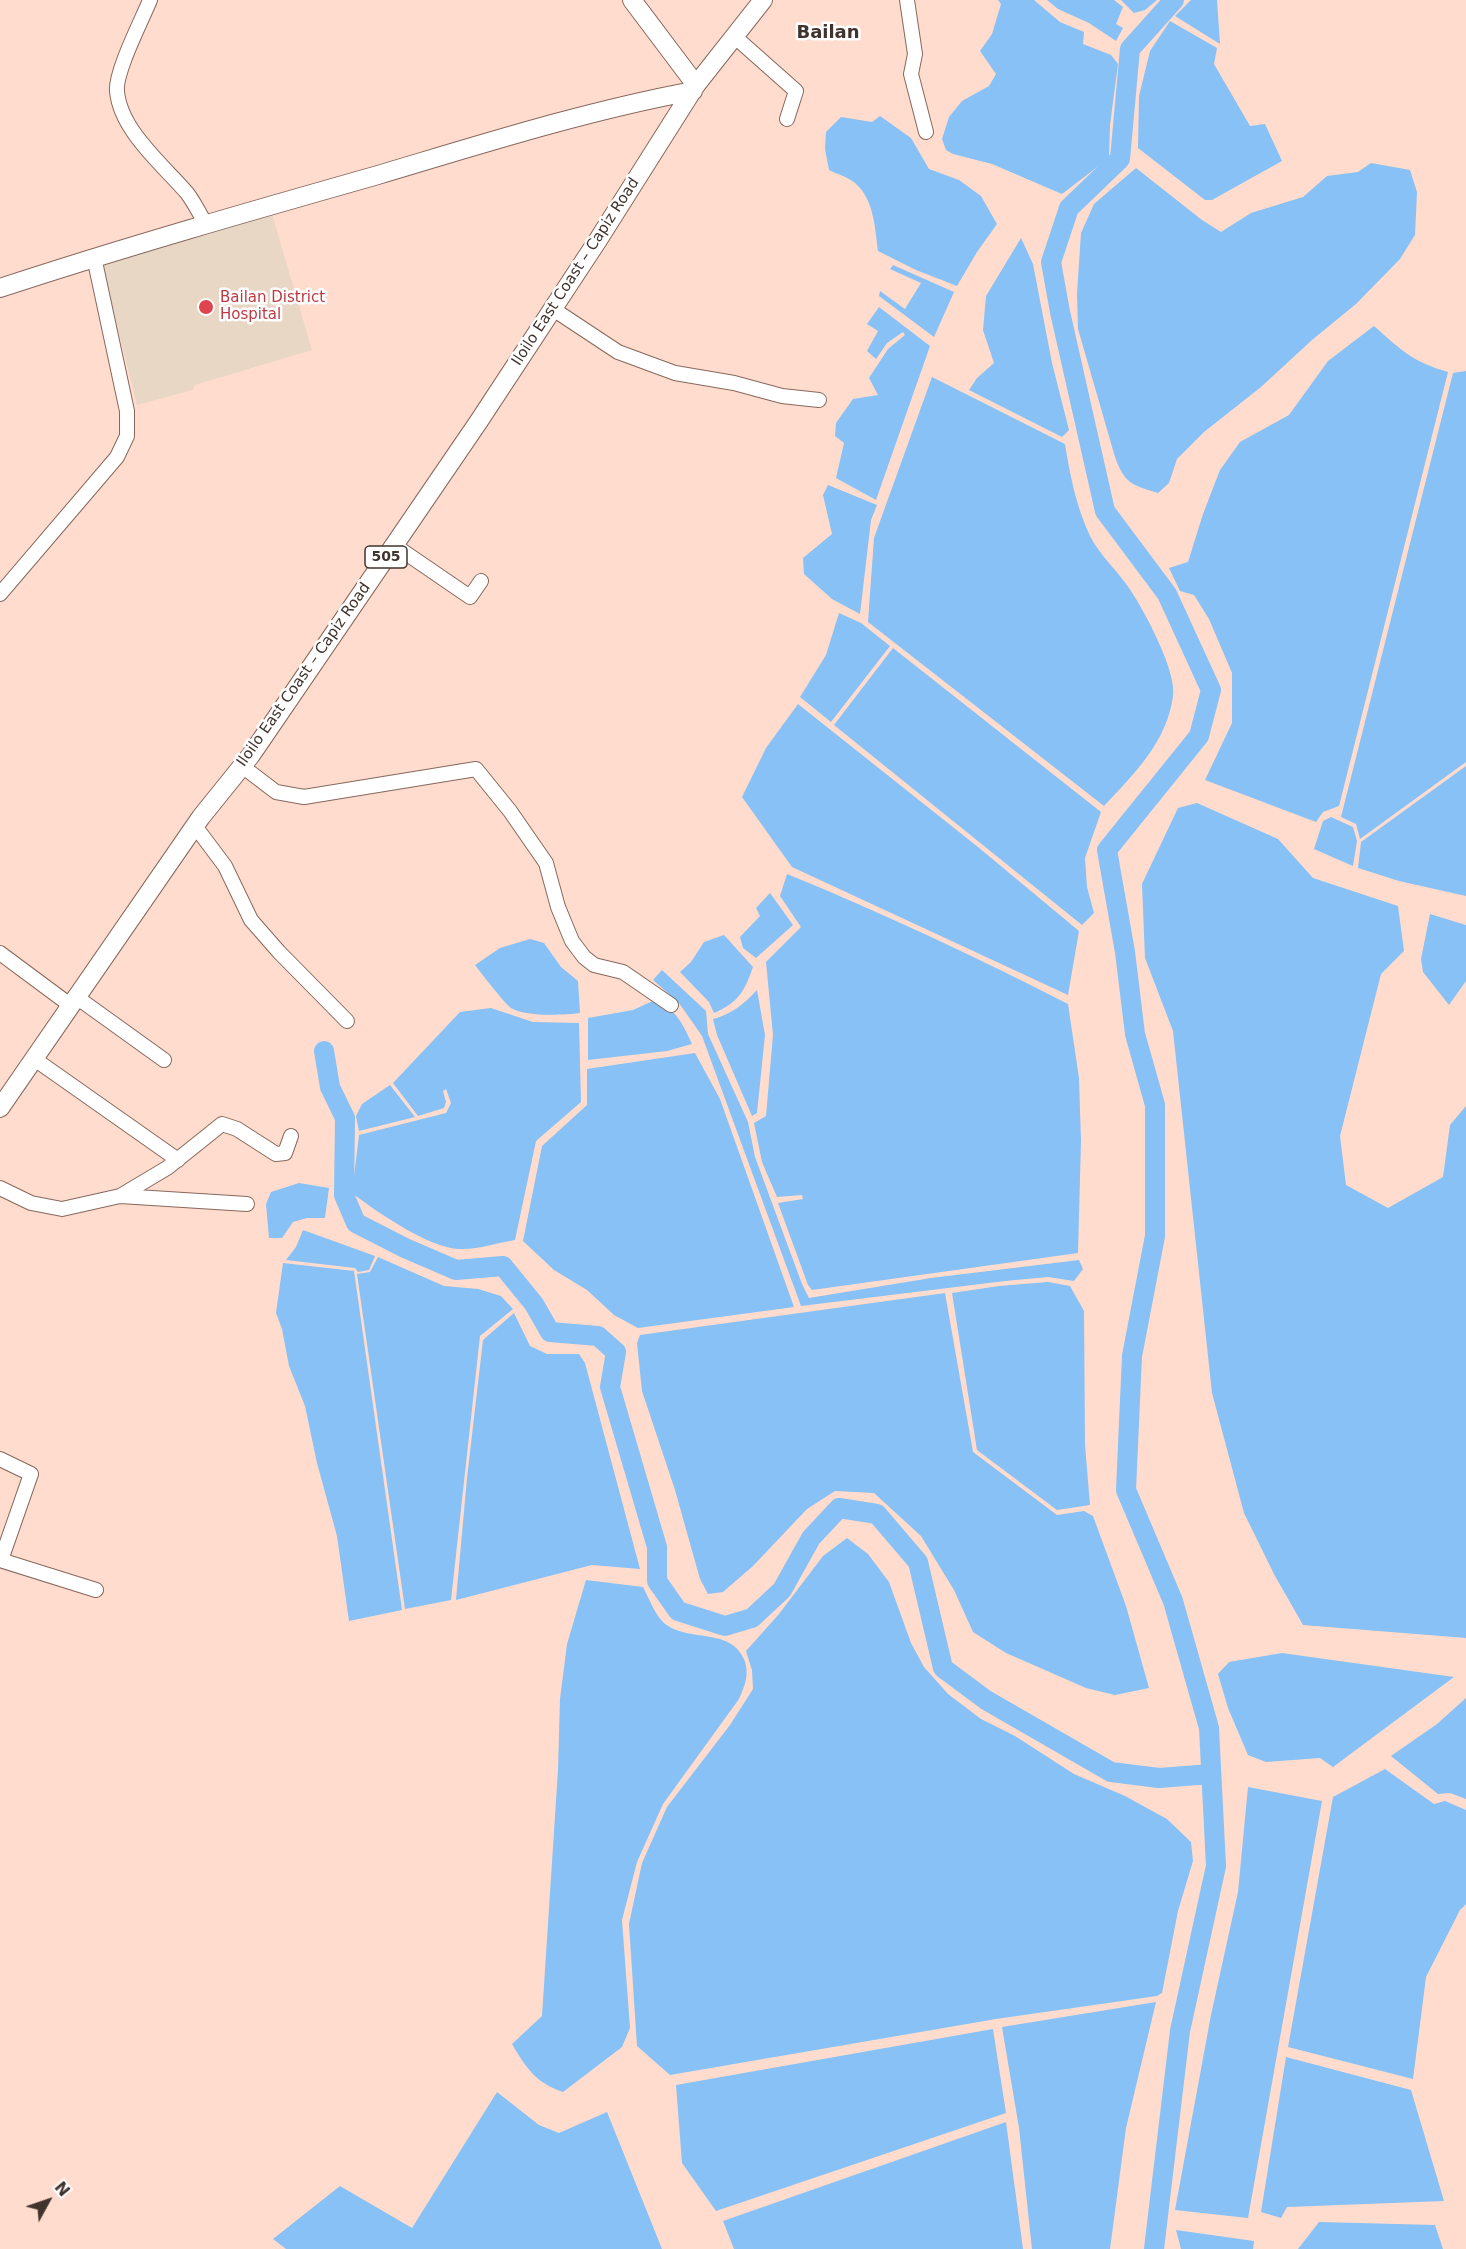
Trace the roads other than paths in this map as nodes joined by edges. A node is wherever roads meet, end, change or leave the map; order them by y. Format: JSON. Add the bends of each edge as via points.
{"nodes":[{"id":1,"x":150,"y":0,"type":"edge"},
{"id":2,"x":632,"y":0,"type":"edge"},
{"id":3,"x":763,"y":0,"type":"edge"},
{"id":4,"x":907,"y":0,"type":"edge"},
{"id":5,"x":734,"y":36,"type":"junction"},
{"id":6,"x":694,"y":88,"type":"junction"},
{"id":7,"x":787,"y":119,"type":"dead end"},
{"id":8,"x":926,"y":132,"type":"dead end"},
{"id":9,"x":206,"y":225,"type":"junction"},
{"id":10,"x":94,"y":257,"type":"junction"},
{"id":11,"x":0,"y":288,"type":"edge"},
{"id":12,"x":554,"y":309,"type":"junction"},
{"id":13,"x":819,"y":400,"type":"dead end"},
{"id":14,"x":394,"y":545,"type":"junction"},
{"id":15,"x":481,"y":581,"type":"dead end"},
{"id":16,"x":0,"y":594,"type":"edge"},
{"id":17,"x":242,"y":766,"type":"junction"},
{"id":18,"x":195,"y":826,"type":"junction"},
{"id":19,"x":0,"y":953,"type":"edge"},
{"id":20,"x":73,"y":1000,"type":"junction"},
{"id":21,"x":671,"y":1005,"type":"dead end"},
{"id":22,"x":347,"y":1021,"type":"dead end"},
{"id":23,"x":33,"y":1058,"type":"junction"},
{"id":24,"x":164,"y":1060,"type":"dead end"},
{"id":25,"x":0,"y":1108,"type":"edge"},
{"id":26,"x":291,"y":1136,"type":"dead end"},
{"id":27,"x":178,"y":1160,"type":"junction"},
{"id":28,"x":0,"y":1188,"type":"edge"},
{"id":29,"x":120,"y":1196,"type":"junction"},
{"id":30,"x":247,"y":1204,"type":"dead end"},
{"id":31,"x":0,"y":1459,"type":"edge"},
{"id":32,"x":1,"y":1560,"type":"edge"},
{"id":33,"x":96,"y":1590,"type":"dead end"}],
"edges":[{"from":1,"to":9,"type":"street","via":[[119,76],[117,91],[128,124],[187,193]]},
{"from":2,"to":6,"type":"main road"},
{"from":3,"to":5,"type":"main road","name":"Iloilo East Coast – Capiz Road","number":"505"},
{"from":4,"to":8,"type":"street","via":[[915,54],[911,74]]},
{"from":5,"to":6,"type":"main road","name":"Iloilo East Coast – Capiz Road","number":"505"},
{"from":5,"to":7,"type":"street","via":[[796,92]]},
{"from":6,"to":9,"type":"main road","via":[[557,123]]},
{"from":6,"to":12,"type":"main road","name":"Iloilo East Coast – Capiz Road","number":"505"},
{"from":9,"to":10,"type":"main road"},
{"from":10,"to":11,"type":"main road"},
{"from":10,"to":16,"type":"street","via":[[127,411],[127,436],[117,457]]},
{"from":12,"to":13,"type":"street","via":[[618,352],[675,373]]},
{"from":12,"to":14,"type":"main road","name":"Iloilo East Coast – Capiz Road","number":"505"},
{"from":14,"to":15,"type":"street","via":[[470,597]]},
{"from":14,"to":17,"type":"main road","name":"Iloilo East Coast – Capiz Road","number":"505"},
{"from":17,"to":18,"type":"main road","name":"Iloilo East Coast – Capiz Road","number":"505"},
{"from":17,"to":21,"type":"street","via":[[276,792],[304,797],[476,769],[546,863],[558,908],[572,941],[584,957],[594,965],[623,972]]},
{"from":18,"to":20,"type":"main road","name":"Iloilo East Coast – Capiz Road","number":"505"},
{"from":18,"to":22,"type":"street","via":[[225,866],[251,920]]},
{"from":19,"to":20,"type":"street"},
{"from":20,"to":23,"type":"main road","name":"Iloilo East Coast – Capiz Road","number":"505"},
{"from":20,"to":24,"type":"street"},
{"from":23,"to":25,"type":"main road","name":"Iloilo East Coast – Capiz Road","number":"505"},
{"from":23,"to":27,"type":"street"},
{"from":26,"to":27,"type":"street","via":[[285,1153],[276,1154],[222,1124]]},
{"from":27,"to":29,"type":"street"},
{"from":28,"to":29,"type":"street","via":[[31,1203],[62,1209]]},
{"from":29,"to":30,"type":"street"},
{"from":31,"to":32,"type":"street","via":[[31,1474]]},
{"from":32,"to":33,"type":"street"}]}
